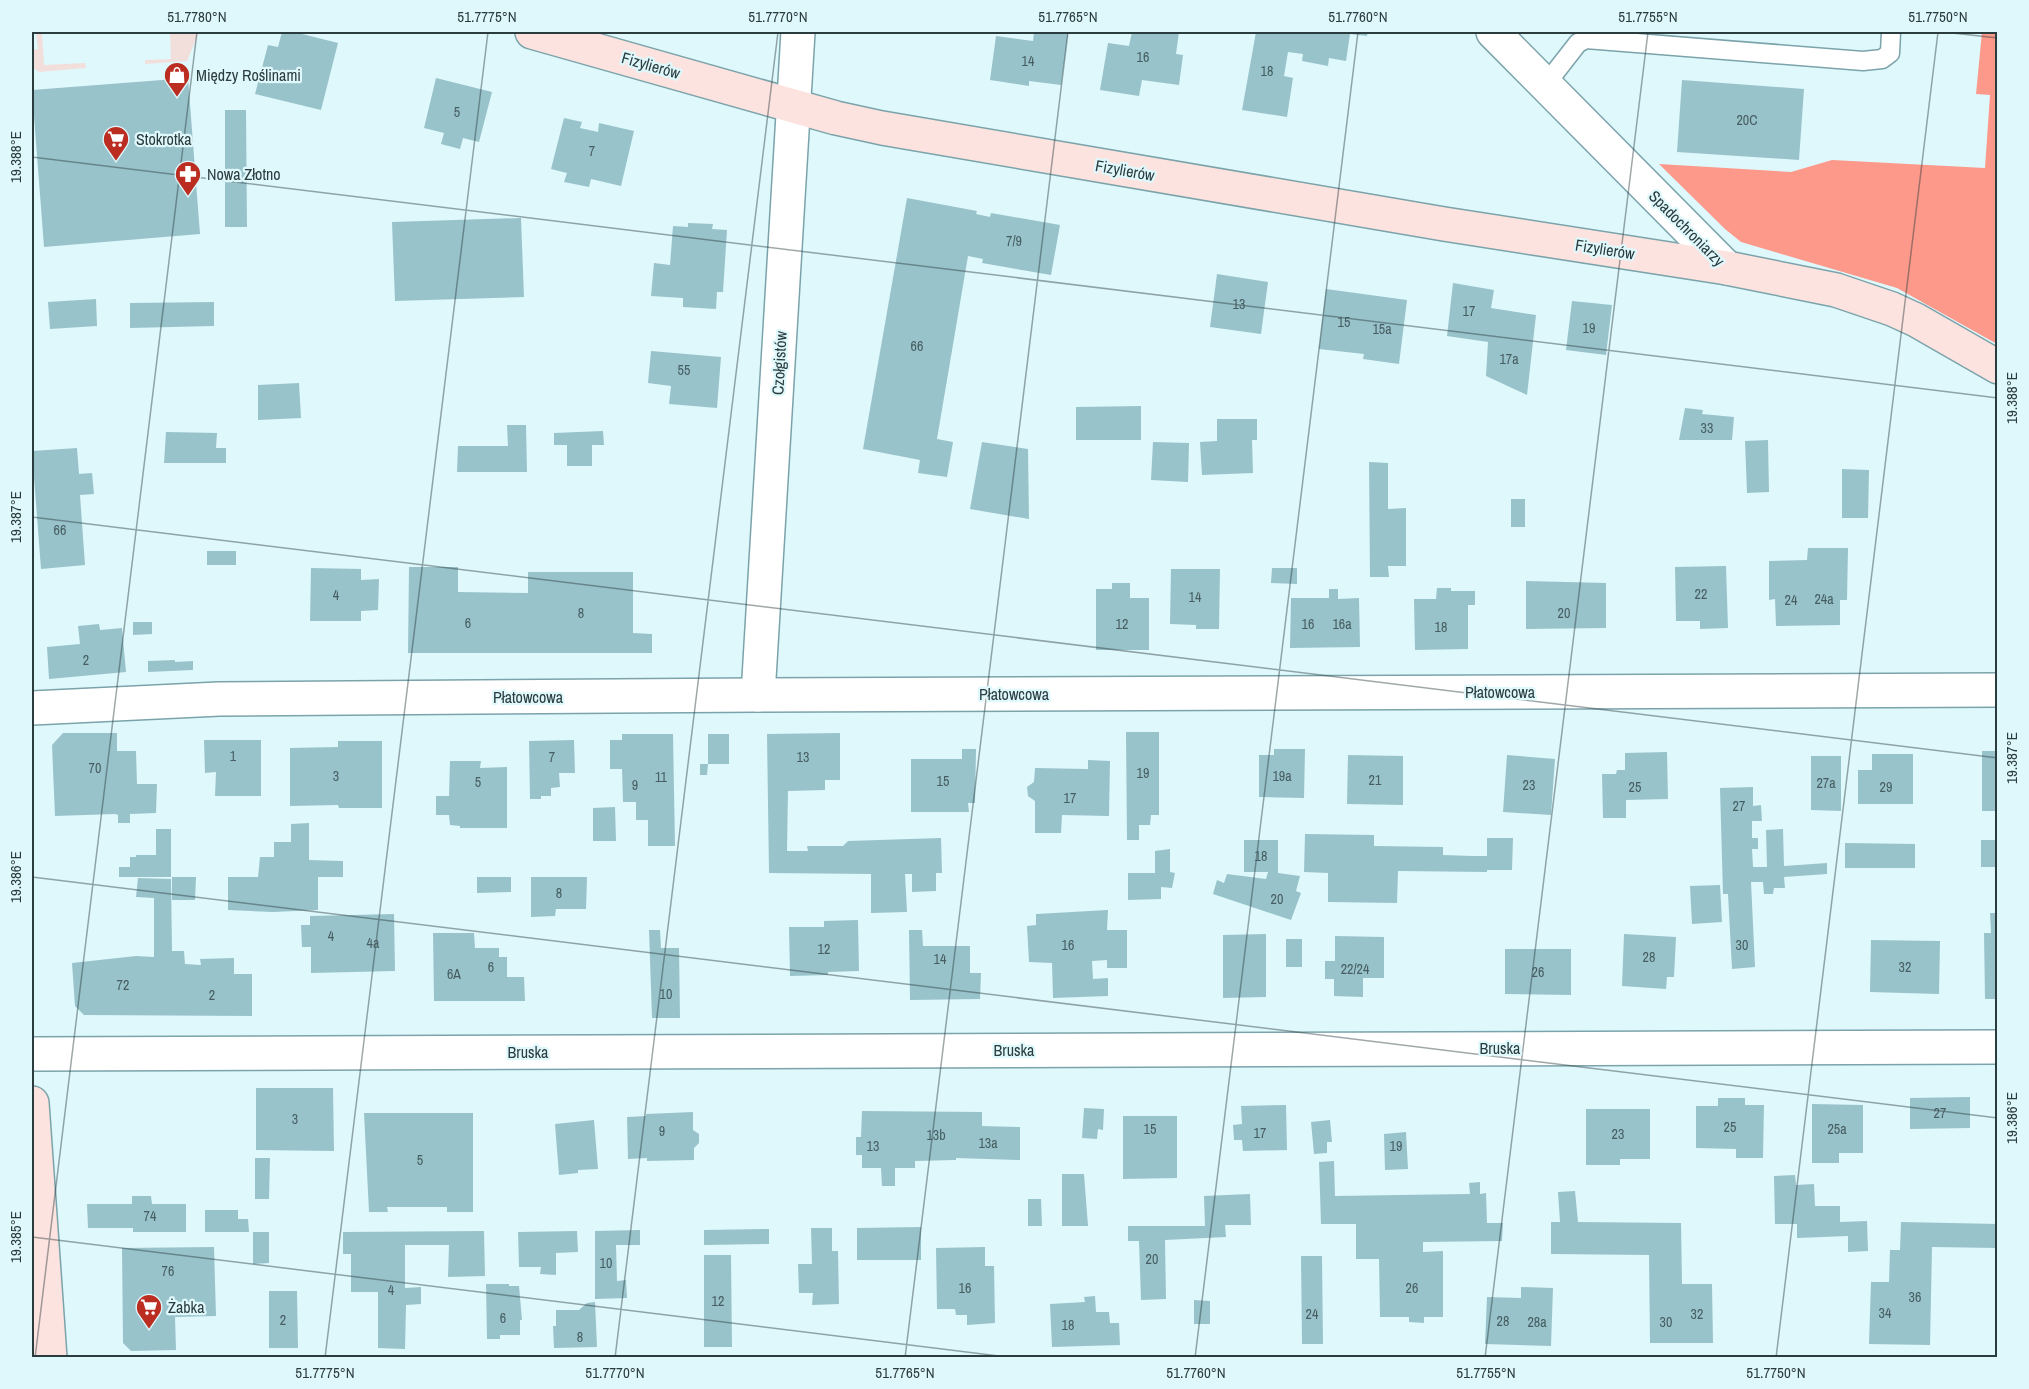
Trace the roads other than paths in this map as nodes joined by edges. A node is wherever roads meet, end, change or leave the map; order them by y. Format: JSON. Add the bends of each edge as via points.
{"nodes":[{"id":1,"x":532,"y":32,"type":"edge"},
{"id":2,"x":798,"y":32,"type":"edge"},
{"id":3,"x":1494,"y":32,"type":"edge"},
{"id":4,"x":1891,"y":32,"type":"edge"},
{"id":5,"x":1546,"y":84,"type":"junction"},
{"id":6,"x":794,"y":106,"type":"junction"},
{"id":7,"x":1727,"y":268,"type":"junction"},
{"id":8,"x":1998,"y":367,"type":"edge"},
{"id":9,"x":1998,"y":690,"type":"edge"},
{"id":10,"x":758,"y":695,"type":"junction"},
{"id":11,"x":32,"y":708,"type":"edge"},
{"id":12,"x":1998,"y":1047,"type":"edge"},
{"id":13,"x":32,"y":1054,"type":"edge"},
{"id":14,"x":32,"y":1102,"type":"edge"},
{"id":15,"x":50,"y":1358,"type":"edge"}],
"edges":[{"from":1,"to":6,"type":"street","name":"Fizylierów"},
{"from":2,"to":6,"type":"street","name":"Czołgistów"},
{"from":3,"to":5,"type":"street","name":"Spadochroniarzy"},
{"from":4,"to":5,"type":"lane","via":[[1890,53],[1882,59],[1863,60],[1586,39],[1578,43]]},
{"from":5,"to":7,"type":"street","name":"Spadochroniarzy"},
{"from":6,"to":7,"type":"street","name":"Fizylierów","via":[[882,128]]},
{"from":6,"to":10,"type":"street","name":"Czołgistów"},
{"from":7,"to":8,"type":"street","name":"Spadochroniarzy","via":[[1836,290],[1882,306],[1916,320]]},
{"from":9,"to":10,"type":"street","name":"Płatowcowa"},
{"from":10,"to":11,"type":"street","name":"Płatowcowa","via":[[219,699]]},
{"from":12,"to":13,"type":"street","name":"Bruska"},
{"from":14,"to":15,"type":"street"}]}
